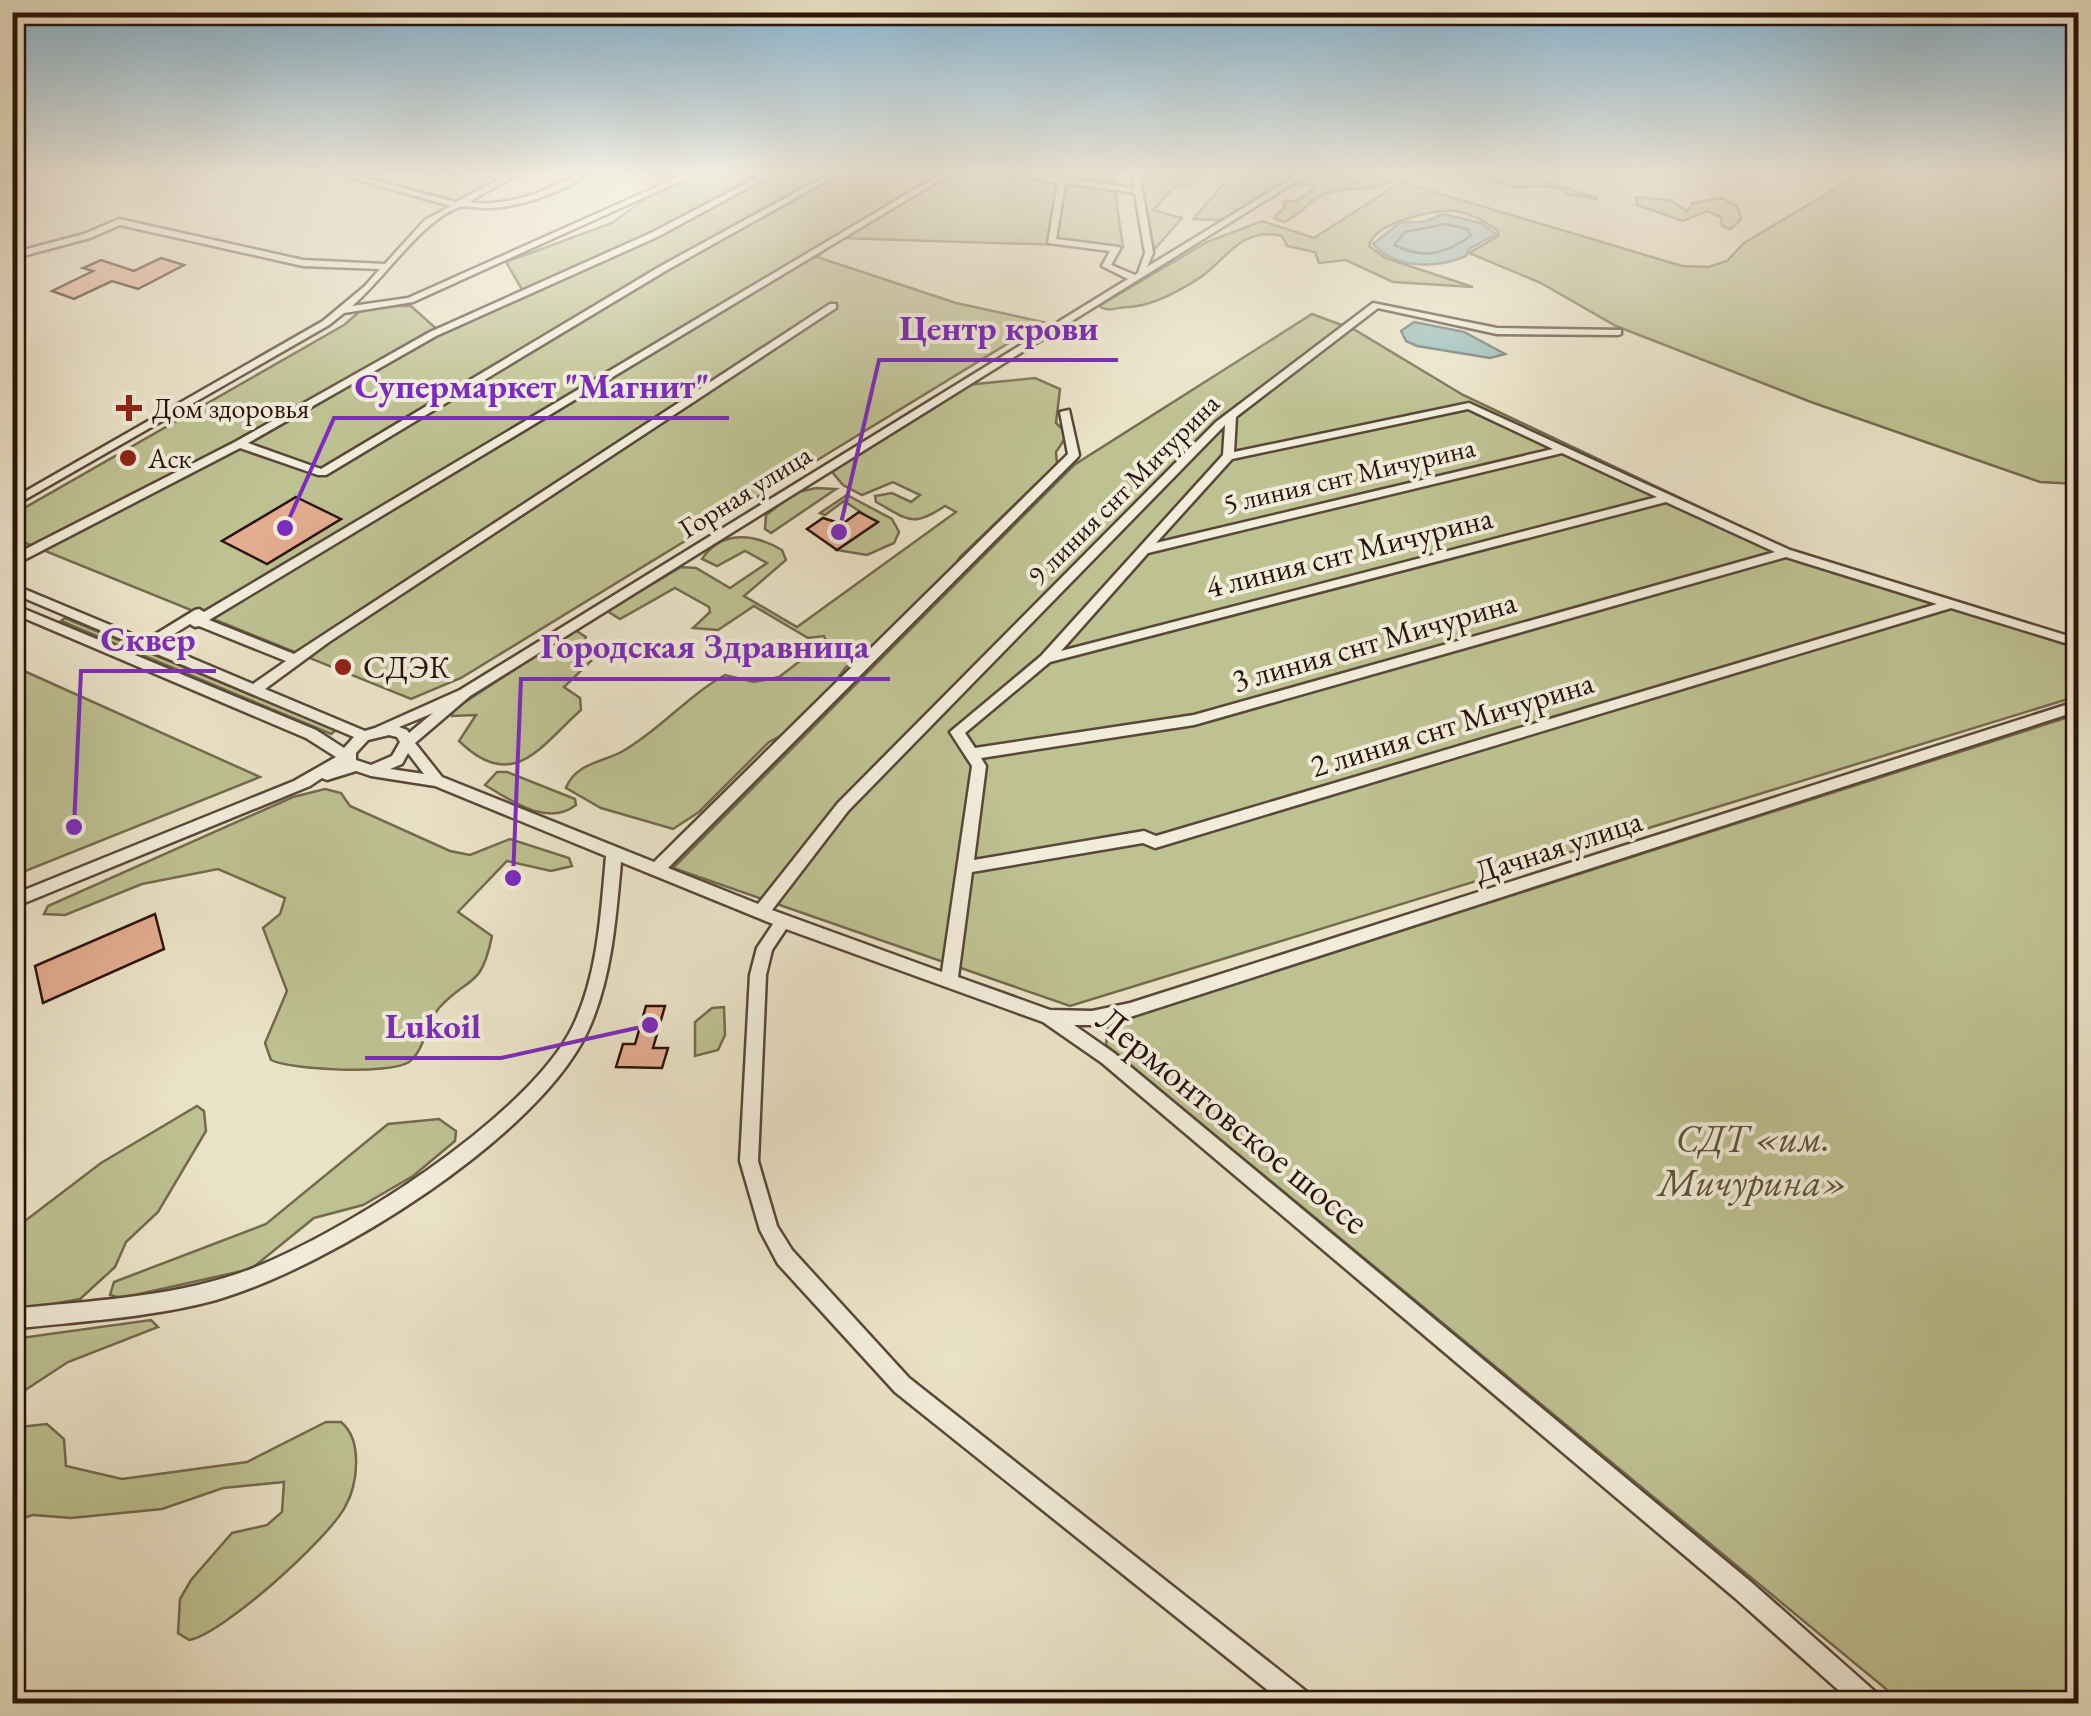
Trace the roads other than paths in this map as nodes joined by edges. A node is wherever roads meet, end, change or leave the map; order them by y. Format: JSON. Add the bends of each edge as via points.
{"nodes":[{"id":1,"x":254,"y":252,"type":"edge"},
{"id":2,"x":401,"y":252,"type":"edge"},
{"id":3,"x":517,"y":252,"type":"edge"},
{"id":4,"x":614,"y":252,"type":"edge"},
{"id":5,"x":693,"y":252,"type":"edge"},
{"id":6,"x":815,"y":252,"type":"edge"},
{"id":7,"x":1114,"y":252,"type":"edge"},
{"id":8,"x":1148,"y":252,"type":"edge"},
{"id":9,"x":1177,"y":252,"type":"edge"},
{"id":10,"x":386,"y":268,"type":"junction"},
{"id":11,"x":1135,"y":278,"type":"junction"},
{"id":12,"x":833,"y":306,"type":"dead end"},
{"id":13,"x":340,"y":311,"type":"junction"},
{"id":14,"x":1618,"y":332,"type":"dead end"},
{"id":15,"x":1065,"y":412,"type":"dead end"},
{"id":16,"x":1231,"y":416,"type":"junction"},
{"id":17,"x":239,"y":444,"type":"junction"},
{"id":18,"x":1562,"y":450,"type":"junction"},
{"id":19,"x":1228,"y":456,"type":"junction"},
{"id":20,"x":1667,"y":498,"type":"junction"},
{"id":21,"x":12,"y":504,"type":"edge"},
{"id":22,"x":372,"y":508,"type":"dead end"},
{"id":23,"x":1147,"y":549,"type":"junction"},
{"id":24,"x":1786,"y":554,"type":"junction"},
{"id":25,"x":16,"y":559,"type":"dead end"},
{"id":26,"x":12,"y":588,"type":"edge"},
{"id":27,"x":1951,"y":604,"type":"junction"},
{"id":28,"x":12,"y":608,"type":"edge"},
{"id":29,"x":2078,"y":643,"type":"edge"},
{"id":30,"x":147,"y":645,"type":"junction"},
{"id":31,"x":294,"y":659,"type":"junction"},
{"id":32,"x":1046,"y":659,"type":"junction"},
{"id":33,"x":254,"y":690,"type":"junction"},
{"id":34,"x":465,"y":693,"type":"junction"},
{"id":35,"x":2078,"y":706,"type":"edge"},
{"id":36,"x":381,"y":730,"type":"junction"},
{"id":37,"x":364,"y":736,"type":"junction"},
{"id":38,"x":328,"y":742,"type":"junction"},
{"id":39,"x":407,"y":742,"type":"junction"},
{"id":40,"x":972,"y":754,"type":"junction"},
{"id":41,"x":350,"y":762,"type":"junction"},
{"id":42,"x":371,"y":771,"type":"junction"},
{"id":43,"x":436,"y":781,"type":"junction"},
{"id":44,"x":299,"y":784,"type":"junction"},
{"id":45,"x":614,"y":854,"type":"junction"},
{"id":46,"x":965,"y":866,"type":"junction"},
{"id":47,"x":656,"y":870,"type":"junction"},
{"id":48,"x":12,"y":902,"type":"edge"},
{"id":49,"x":761,"y":912,"type":"junction"},
{"id":50,"x":783,"y":920,"type":"junction"},
{"id":51,"x":949,"y":982,"type":"junction"},
{"id":52,"x":1050,"y":1017,"type":"junction"},
{"id":53,"x":12,"y":1319,"type":"edge"},
{"id":54,"x":1304,"y":1704,"type":"edge"},
{"id":55,"x":1872,"y":1704,"type":"edge"}],
"edges":[{"from":1,"to":10,"type":"street"},
{"from":2,"to":10,"type":"street"},
{"from":3,"to":13,"type":"street","via":[[410,300]]},
{"from":4,"to":17,"type":"street","via":[[433,334]]},
{"from":5,"to":17,"type":"street","via":[[322,473]]},
{"from":6,"to":31,"type":"street","via":[[197,622]]},
{"from":7,"to":11,"type":"street","via":[[1106,266]]},
{"from":8,"to":11,"type":"street"},
{"from":9,"to":11,"type":"street","name":"Горная улица"},
{"from":10,"to":13,"type":"street"},
{"from":11,"to":34,"type":"street","name":"Горная улица"},
{"from":12,"to":31,"type":"street"},
{"from":13,"to":21,"type":"street"},
{"from":14,"to":16,"type":"street","name":"9 линия снт Мичурина","via":[[1497,330],[1376,305]]},
{"from":15,"to":47,"type":"street","via":[[1074,455]]},
{"from":16,"to":19,"type":"street"},
{"from":16,"to":49,"type":"street","name":"9 линия снт Мичурина","via":[[843,807]]},
{"from":17,"to":25,"type":"street"},
{"from":18,"to":19,"type":"street","via":[[1469,406]]},
{"from":18,"to":20,"type":"street"},
{"from":18,"to":23,"type":"street","name":"5 линия снт Мичурина"},
{"from":19,"to":23,"type":"street"},
{"from":20,"to":24,"type":"street"},
{"from":20,"to":32,"type":"street","name":"4 линия снт Мичурина"},
{"from":22,"to":30,"type":"street"},
{"from":23,"to":32,"type":"street"},
{"from":24,"to":27,"type":"street"},
{"from":24,"to":40,"type":"street","name":"3 линия снт Мичурина","via":[[1194,720]]},
{"from":26,"to":30,"type":"street"},
{"from":27,"to":29,"type":"street"},
{"from":27,"to":46,"type":"street","name":"2 линия снт Мичурина","via":[[1155,842],[1144,836]]},
{"from":28,"to":38,"type":"street"},
{"from":30,"to":33,"type":"street"},
{"from":31,"to":33,"type":"street"},
{"from":32,"to":40,"type":"street","via":[[957,732]]},
{"from":33,"to":37,"type":"street"},
{"from":34,"to":36,"type":"street"},
{"from":34,"to":39,"type":"street"},
{"from":35,"to":52,"type":"street","name":"Дачная улица","via":[[1130,1010]]},
{"from":36,"to":37,"type":"street"},
{"from":36,"to":39,"type":"street","via":[[396,731]]},
{"from":37,"to":41,"type":"street"},
{"from":38,"to":41,"type":"street"},
{"from":38,"to":44,"type":"street","via":[[324,758]]},
{"from":39,"to":42,"type":"street","via":[[397,760]]},
{"from":39,"to":43,"type":"street"},
{"from":40,"to":46,"type":"street","via":[[980,766]]},
{"from":41,"to":42,"type":"street","name":"Лермонтовское шоссе"},
{"from":41,"to":44,"type":"street"},
{"from":42,"to":43,"type":"street","name":"Лермонтовское шоссе"},
{"from":43,"to":45,"type":"street","name":"Лермонтовское шоссе"},
{"from":44,"to":48,"type":"street"},
{"from":45,"to":47,"type":"street","name":"Лермонтовское шоссе"},
{"from":45,"to":53,"type":"street","via":[[605,948],[574,1042],[481,1142],[272,1272],[190,1295]]},
{"from":46,"to":51,"type":"street"},
{"from":47,"to":49,"type":"street","name":"Лермонтовское шоссе"},
{"from":49,"to":50,"type":"street","name":"Лермонтовское шоссе"},
{"from":50,"to":51,"type":"street","name":"Лермонтовское шоссе"},
{"from":50,"to":54,"type":"street","via":[[764,948],[758,975],[749,1161],[769,1230],[786,1257],[902,1385]]},
{"from":51,"to":52,"type":"street","name":"Лермонтовское шоссе"},
{"from":52,"to":55,"type":"street","name":"Лермонтовское шоссе","via":[[1123,1071]]}]}
